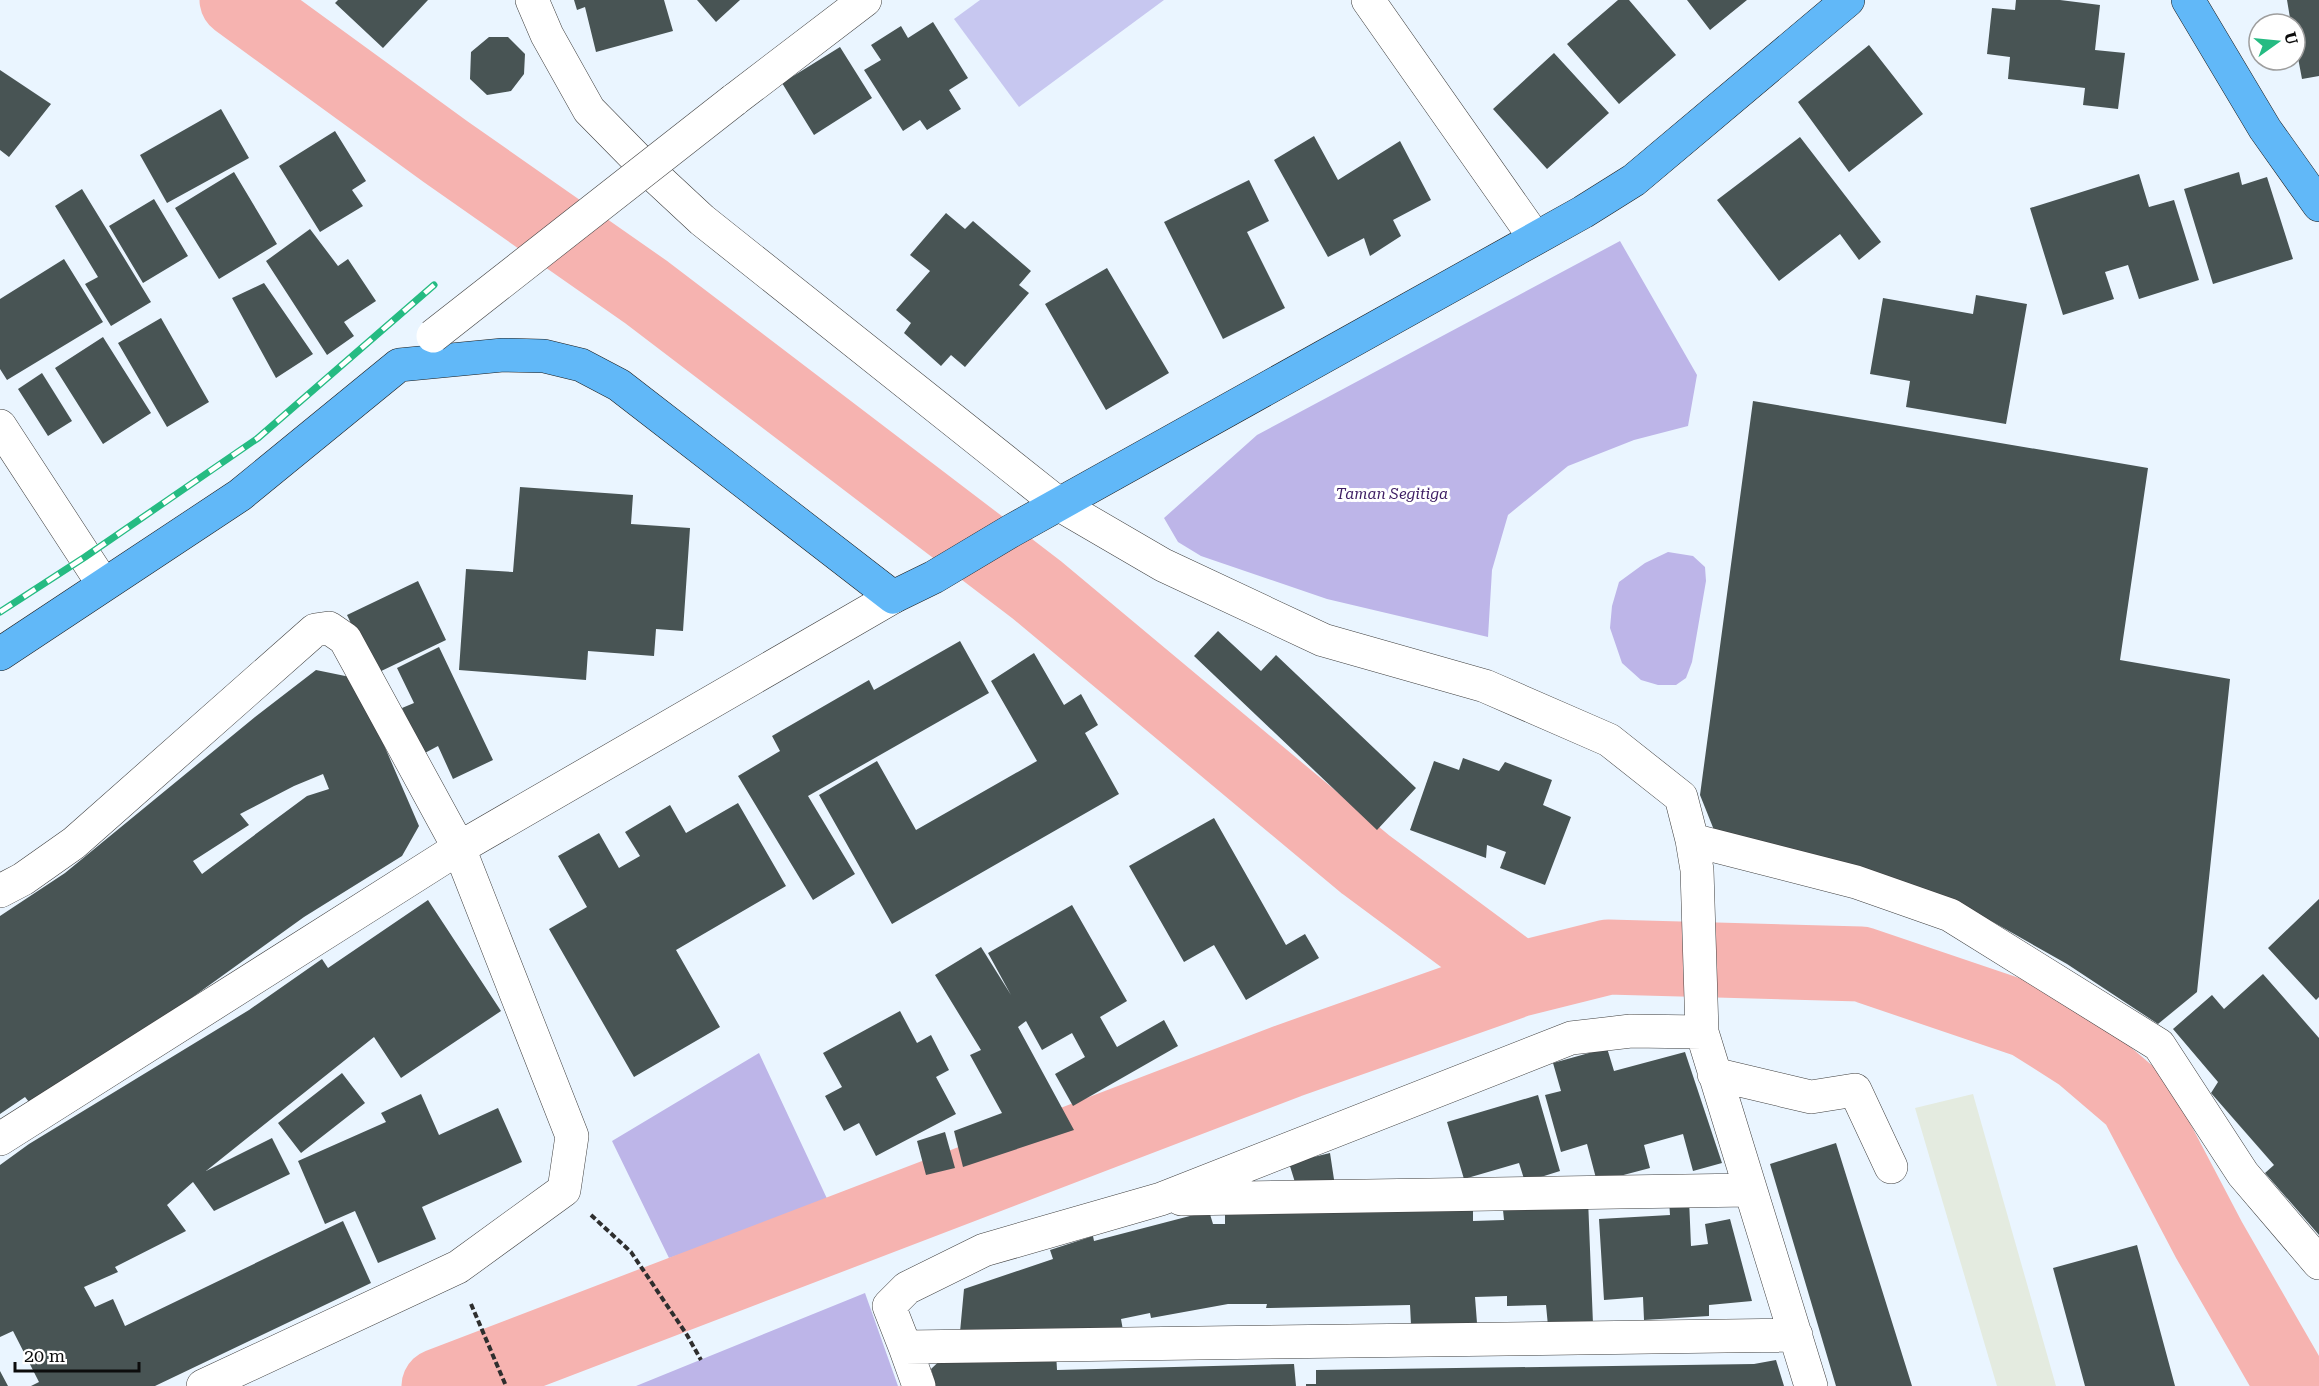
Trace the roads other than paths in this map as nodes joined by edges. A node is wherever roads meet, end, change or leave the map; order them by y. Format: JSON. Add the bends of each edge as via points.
{"nodes":[{"id":1,"x":532,"y":0,"type":"edge"},
{"id":2,"x":865,"y":0,"type":"edge"},
{"id":3,"x":1368,"y":0,"type":"edge"},
{"id":4,"x":1848,"y":0,"type":"edge"},
{"id":5,"x":2188,"y":0,"type":"edge"},
{"id":6,"x":2319,"y":205,"type":"edge"},
{"id":7,"x":1535,"y":238,"type":"junction"},
{"id":8,"x":399,"y":365,"type":"junction"},
{"id":9,"x":0,"y":426,"type":"edge"},
{"id":10,"x":1060,"y":505,"type":"junction"},
{"id":11,"x":103,"y":584,"type":"junction"},
{"id":12,"x":893,"y":597,"type":"junction"},
{"id":13,"x":0,"y":654,"type":"edge"},
{"id":14,"x":459,"y":848,"type":"junction"},
{"id":15,"x":1694,"y":855,"type":"junction"},
{"id":16,"x":0,"y":891,"type":"edge"},
{"id":17,"x":1701,"y":1019,"type":"junction"},
{"id":18,"x":1714,"y":1074,"type":"junction"},
{"id":19,"x":0,"y":1139,"type":"edge"},
{"id":20,"x":1891,"y":1167,"type":"dead end"},
{"id":21,"x":1749,"y":1190,"type":"junction"},
{"id":22,"x":1161,"y":1199,"type":"junction"},
{"id":23,"x":2319,"y":1263,"type":"edge"},
{"id":24,"x":1796,"y":1335,"type":"junction"},
{"id":25,"x":905,"y":1347,"type":"junction"},
{"id":26,"x":203,"y":1386,"type":"edge"},
{"id":27,"x":919,"y":1386,"type":"edge"},
{"id":28,"x":1811,"y":1386,"type":"edge"}],
"edges":[{"from":1,"to":10,"type":"street","via":[[589,110],[645,167],[702,220]]},
{"from":2,"to":8,"type":"street","bridge":true},
{"from":3,"to":7,"type":"street"},
{"from":4,"to":7,"type":"main road","via":[[1634,180]]},
{"from":5,"to":6,"type":"main road","via":[[2265,129]]},
{"from":7,"to":10,"type":"main road"},
{"from":8,"to":11,"type":"main road","via":[[240,495]]},
{"from":8,"to":12,"type":"main road","via":[[503,356],[544,357],[581,365],[620,385]]},
{"from":9,"to":11,"type":"street"},
{"from":10,"to":12,"type":"main road"},
{"from":10,"to":15,"type":"street","via":[[1163,565],[1323,640],[1485,686],[1609,740],[1681,797]]},
{"from":11,"to":13,"type":"main road"},
{"from":12,"to":14,"type":"street"},
{"from":14,"to":16,"type":"street","via":[[345,639],[329,628],[315,630],[74,843]]},
{"from":14,"to":19,"type":"street"},
{"from":14,"to":26,"type":"street","via":[[572,1136],[564,1190],[458,1267]]},
{"from":15,"to":17,"type":"street"},
{"from":15,"to":23,"type":"street","via":[[1856,882],[1950,915],[2159,1045],[2243,1174]]},
{"from":17,"to":18,"type":"street"},
{"from":17,"to":22,"type":"street","via":[[1571,1038]]},
{"from":18,"to":20,"type":"street","via":[[1811,1097],[1855,1090]]},
{"from":18,"to":21,"type":"street"},
{"from":21,"to":22,"type":"street"},
{"from":21,"to":24,"type":"street"},
{"from":22,"to":25,"type":"street","via":[[984,1250],[907,1288],[889,1306]]},
{"from":24,"to":25,"type":"street"},
{"from":24,"to":28,"type":"street"},
{"from":25,"to":27,"type":"street"}]}
